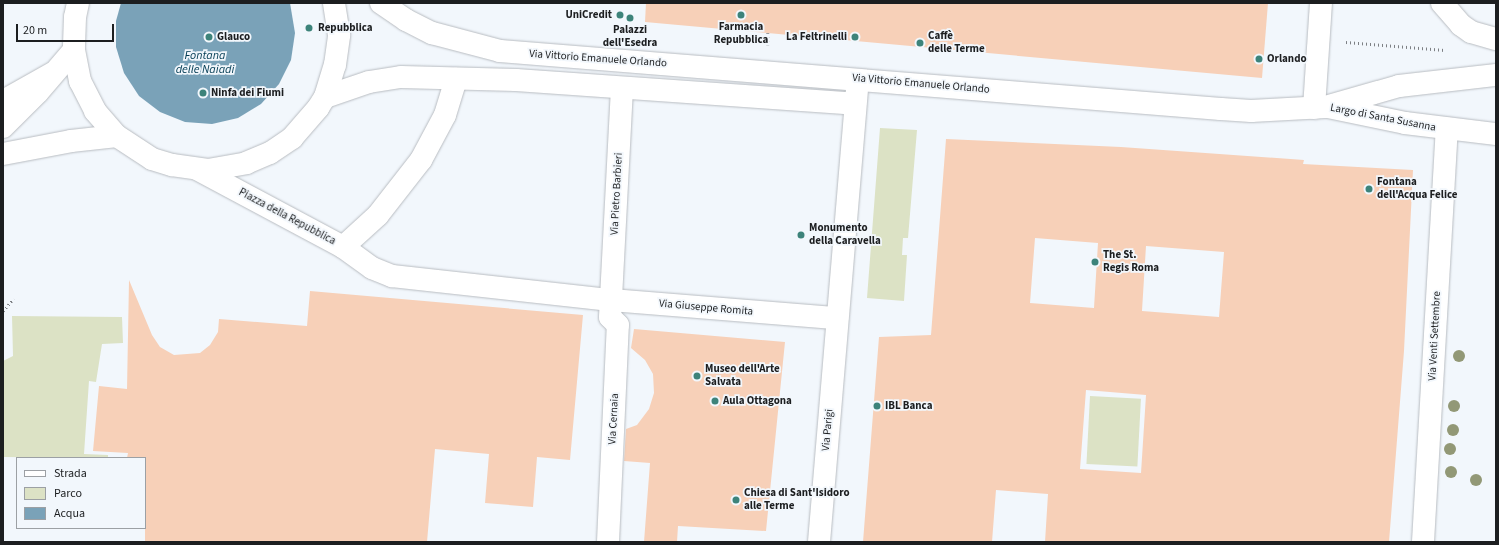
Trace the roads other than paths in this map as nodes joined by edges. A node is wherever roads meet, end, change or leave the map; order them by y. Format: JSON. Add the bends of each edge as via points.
{"nodes":[{"id":1,"x":78,"y":3,"type":"edge"},
{"id":2,"x":334,"y":3,"type":"edge"},
{"id":3,"x":381,"y":3,"type":"edge"},
{"id":4,"x":1321,"y":3,"type":"edge"},
{"id":5,"x":1442,"y":3,"type":"edge"},
{"id":6,"x":1496,"y":39,"type":"edge"},
{"id":7,"x":74,"y":50,"type":"junction"},
{"id":8,"x":55,"y":72,"type":"junction"},
{"id":9,"x":1496,"y":75,"type":"edge"},
{"id":10,"x":858,"y":78,"type":"junction"},
{"id":11,"x":456,"y":79,"type":"junction"},
{"id":12,"x":622,"y":88,"type":"junction"},
{"id":13,"x":325,"y":97,"type":"junction"},
{"id":14,"x":3,"y":101,"type":"edge"},
{"id":15,"x":855,"y":104,"type":"junction"},
{"id":16,"x":1319,"y":107,"type":"junction"},
{"id":17,"x":3,"y":127,"type":"edge"},
{"id":18,"x":1447,"y":129,"type":"junction"},
{"id":19,"x":1496,"y":134,"type":"edge"},
{"id":20,"x":117,"y":136,"type":"junction"},
{"id":21,"x":3,"y":154,"type":"edge"},
{"id":22,"x":197,"y":169,"type":"junction"},
{"id":23,"x":343,"y":247,"type":"junction"},
{"id":24,"x":611,"y":300,"type":"junction"},
{"id":25,"x":837,"y":318,"type":"junction"},
{"id":26,"x":608,"y":542,"type":"edge"},
{"id":27,"x":819,"y":542,"type":"edge"},
{"id":28,"x":1423,"y":542,"type":"edge"}],
"edges":[{"from":1,"to":7,"type":"main road","name":"Piazza della Repubblica","via":[[74,16]]},
{"from":2,"to":13,"type":"main road","name":"Piazza della Repubblica","via":[[338,19],[338,50],[336,65]]},
{"from":3,"to":10,"type":"main road","name":"Via Vittorio Emanuele Orlando","via":[[432,33],[478,47],[518,53]]},
{"from":4,"to":16,"type":"main road","name":"Largo di Santa Susanna","via":[[1318,34]]},
{"from":5,"to":6,"type":"main road","via":[[1456,21],[1471,32]]},
{"from":7,"to":8,"type":"main road"},
{"from":7,"to":20,"type":"main road","name":"Piazza della Repubblica","via":[[80,81],[95,111]]},
{"from":8,"to":14,"type":"main road"},
{"from":8,"to":17,"type":"main road"},
{"from":9,"to":16,"type":"main road","name":"Largo di Santa Susanna","via":[[1399,86]]},
{"from":10,"to":15,"type":"main road"},
{"from":10,"to":16,"type":"main road","name":"Via Vittorio Emanuele Orlando","via":[[1252,111]]},
{"from":11,"to":12,"type":"main road","via":[[516,80]]},
{"from":11,"to":13,"type":"main road","via":[[385,79]]},
{"from":11,"to":23,"type":"main road","name":"Piazza della Repubblica","via":[[445,115],[421,160],[378,215]]},
{"from":12,"to":15,"type":"main road"},
{"from":12,"to":24,"type":"main road","name":"Via Pietro Barbieri"},
{"from":13,"to":22,"type":"main road","name":"Piazza della Repubblica","via":[[301,129],[270,153],[232,167]]},
{"from":15,"to":25,"type":"main road"},
{"from":16,"to":18,"type":"main road","name":"Largo di Santa Susanna"},
{"from":18,"to":19,"type":"main road","name":"Largo di Santa Susanna"},
{"from":18,"to":28,"type":"main road","name":"Via Venti Settembre"},
{"from":20,"to":21,"type":"main road","via":[[71,141]]},
{"from":20,"to":22,"type":"main road","name":"Piazza della Repubblica","via":[[152,158],[172,165]]},
{"from":22,"to":23,"type":"main road","name":"Piazza della Repubblica"},
{"from":23,"to":24,"type":"main road","name":"Via Giuseppe Romita","via":[[372,268],[392,276]]},
{"from":24,"to":25,"type":"main road","name":"Via Giuseppe Romita"},
{"from":24,"to":26,"type":"main road","name":"Via Cernaia","via":[[610,317],[618,326]]},
{"from":25,"to":27,"type":"main road","name":"Via Parigi"}]}
